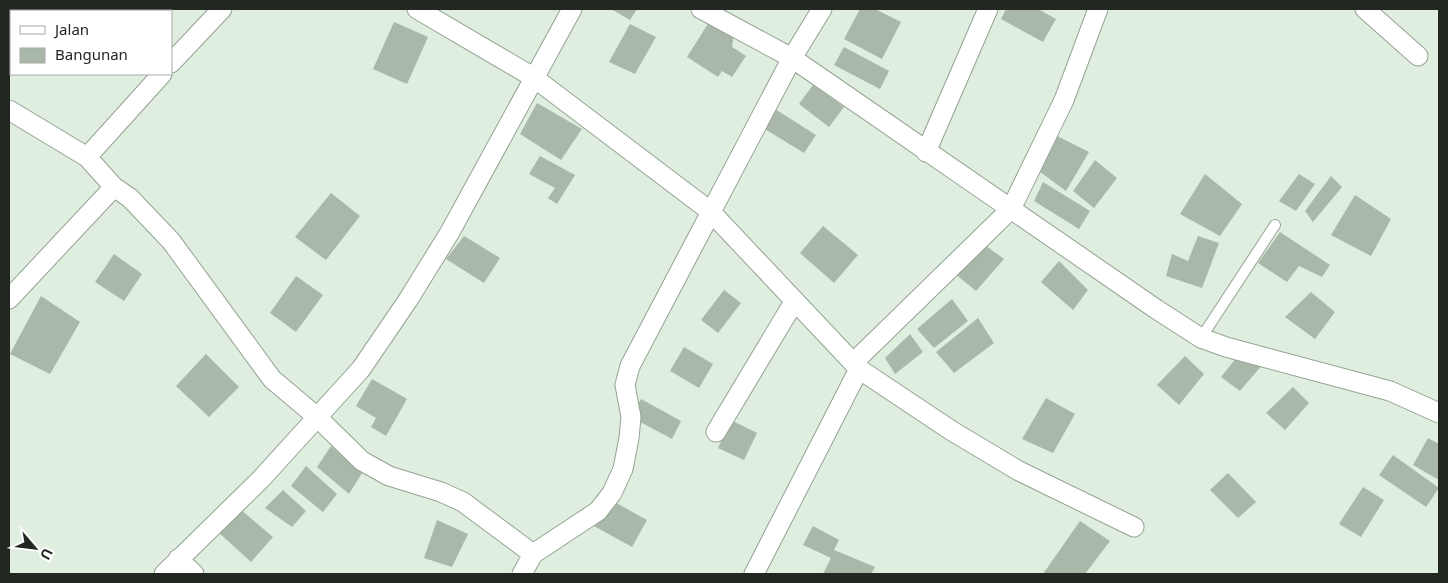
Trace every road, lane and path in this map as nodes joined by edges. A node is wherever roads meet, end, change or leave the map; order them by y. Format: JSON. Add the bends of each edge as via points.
{"nodes":[{"id":1,"x":222,"y":9,"type":"edge"},
{"id":2,"x":417,"y":9,"type":"edge"},
{"id":3,"x":572,"y":9,"type":"edge"},
{"id":4,"x":701,"y":9,"type":"edge"},
{"id":5,"x":822,"y":9,"type":"edge"},
{"id":6,"x":988,"y":9,"type":"edge"},
{"id":7,"x":1098,"y":9,"type":"edge"},
{"id":8,"x":1365,"y":9,"type":"edge"},
{"id":9,"x":1418,"y":56,"type":"dead end"},
{"id":10,"x":792,"y":58,"type":"junction"},
{"id":11,"x":172,"y":62,"type":"edge"},
{"id":12,"x":156,"y":76,"type":"edge"},
{"id":13,"x":533,"y":77,"type":"junction"},
{"id":14,"x":9,"y":110,"type":"edge"},
{"id":15,"x":926,"y":152,"type":"junction"},
{"id":16,"x":87,"y":157,"type":"junction"},
{"id":17,"x":114,"y":187,"type":"junction"},
{"id":18,"x":1012,"y":209,"type":"junction"},
{"id":19,"x":710,"y":211,"type":"junction"},
{"id":20,"x":1276,"y":225,"type":"dead end"},
{"id":21,"x":9,"y":299,"type":"edge"},
{"id":22,"x":794,"y":302,"type":"junction"},
{"id":23,"x":1201,"y":338,"type":"junction"},
{"id":24,"x":856,"y":365,"type":"junction"},
{"id":25,"x":1439,"y":413,"type":"edge"},
{"id":26,"x":317,"y":417,"type":"junction"},
{"id":27,"x":716,"y":432,"type":"dead end"},
{"id":28,"x":1134,"y":527,"type":"dead end"},
{"id":29,"x":533,"y":554,"type":"junction"},
{"id":30,"x":178,"y":559,"type":"junction"},
{"id":31,"x":164,"y":574,"type":"edge"},
{"id":32,"x":194,"y":574,"type":"edge"},
{"id":33,"x":522,"y":574,"type":"edge"},
{"id":34,"x":754,"y":574,"type":"edge"}],
"edges":[{"from":1,"to":11,"type":"street"},
{"from":2,"to":13,"type":"street"},
{"from":3,"to":13,"type":"street"},
{"from":4,"to":10,"type":"street"},
{"from":5,"to":10,"type":"street"},
{"from":6,"to":15,"type":"street"},
{"from":7,"to":18,"type":"street","via":[[1064,100]]},
{"from":8,"to":9,"type":"street"},
{"from":10,"to":15,"type":"street"},
{"from":10,"to":19,"type":"street"},
{"from":12,"to":16,"type":"street"},
{"from":13,"to":19,"type":"street"},
{"from":13,"to":26,"type":"street","via":[[450,232],[408,300],[361,369]]},
{"from":14,"to":16,"type":"street"},
{"from":15,"to":18,"type":"street"},
{"from":16,"to":17,"type":"street"},
{"from":17,"to":21,"type":"street"},
{"from":17,"to":26,"type":"street","via":[[130,198],[171,241],[272,379]]},
{"from":18,"to":23,"type":"street"},
{"from":18,"to":24,"type":"street"},
{"from":19,"to":22,"type":"street"},
{"from":19,"to":29,"type":"street","via":[[630,366],[625,385],[631,417],[629,438],[623,469],[612,493],[598,511]]},
{"from":20,"to":23,"type":"lane"},
{"from":22,"to":24,"type":"street"},
{"from":22,"to":27,"type":"street"},
{"from":23,"to":25,"type":"street","via":[[1265,359],[1390,391]]},
{"from":24,"to":28,"type":"street","via":[[952,431],[1018,471]]},
{"from":24,"to":34,"type":"street"},
{"from":26,"to":29,"type":"street","via":[[362,461],[389,476],[463,502]]},
{"from":26,"to":30,"type":"street","via":[[261,479]]},
{"from":29,"to":33,"type":"street"},
{"from":30,"to":31,"type":"street"},
{"from":30,"to":32,"type":"street"}]}
